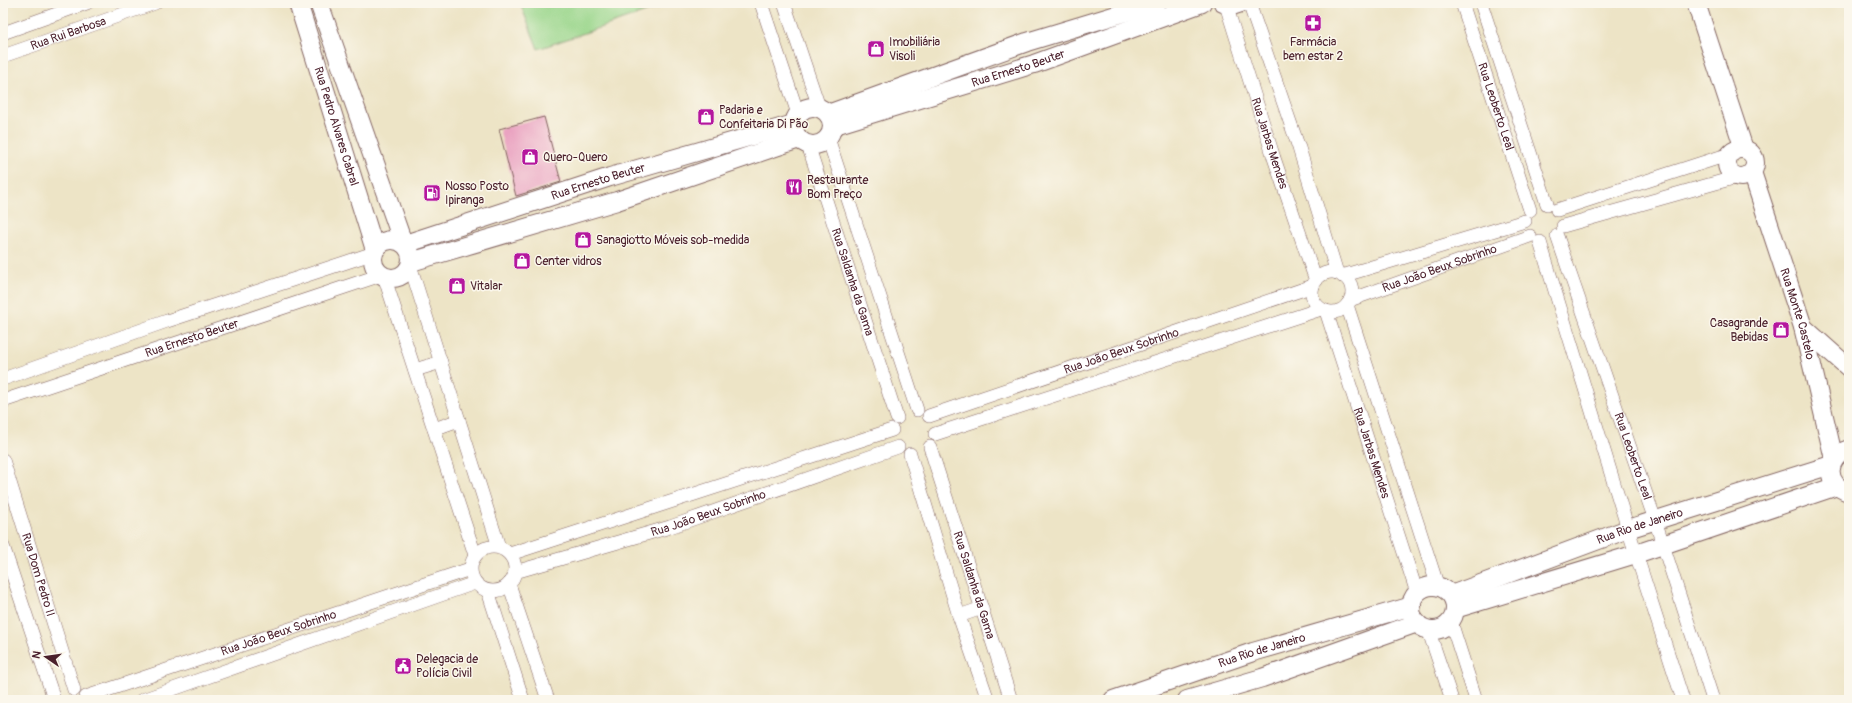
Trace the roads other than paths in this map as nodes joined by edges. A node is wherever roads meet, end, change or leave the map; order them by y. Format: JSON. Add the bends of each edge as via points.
{"nodes":[{"id":1,"x":86,"y":3,"type":"edge"},
{"id":2,"x":155,"y":3,"type":"edge"},
{"id":3,"x":298,"y":3,"type":"edge"},
{"id":4,"x":319,"y":3,"type":"edge"},
{"id":5,"x":761,"y":3,"type":"edge"},
{"id":6,"x":784,"y":3,"type":"edge"},
{"id":7,"x":1156,"y":3,"type":"edge"},
{"id":8,"x":1202,"y":3,"type":"edge"},
{"id":9,"x":1249,"y":3,"type":"edge"},
{"id":10,"x":1462,"y":3,"type":"edge"},
{"id":11,"x":1481,"y":3,"type":"edge"},
{"id":12,"x":1696,"y":3,"type":"edge"},
{"id":13,"x":1230,"y":4,"type":"edge"},
{"id":14,"x":91,"y":26,"type":"junction"},
{"id":15,"x":3,"y":33,"type":"edge"},
{"id":16,"x":3,"y":56,"type":"edge"},
{"id":17,"x":827,"y":121,"type":"junction"},
{"id":18,"x":800,"y":130,"type":"junction"},
{"id":19,"x":1737,"y":151,"type":"junction"},
{"id":20,"x":1744,"y":174,"type":"junction"},
{"id":21,"x":1552,"y":207,"type":"junction"},
{"id":22,"x":1527,"y":216,"type":"junction"},
{"id":23,"x":1560,"y":231,"type":"junction"},
{"id":24,"x":1535,"y":239,"type":"junction"},
{"id":25,"x":404,"y":243,"type":"junction"},
{"id":26,"x":374,"y":251,"type":"junction"},
{"id":27,"x":411,"y":264,"type":"junction"},
{"id":28,"x":1340,"y":274,"type":"junction"},
{"id":29,"x":383,"y":276,"type":"junction"},
{"id":30,"x":1315,"y":283,"type":"junction"},
{"id":31,"x":1349,"y":303,"type":"junction"},
{"id":32,"x":1323,"y":310,"type":"junction"},
{"id":33,"x":1803,"y":327,"type":"junction"},
{"id":34,"x":440,"y":362,"type":"junction"},
{"id":35,"x":1849,"y":368,"type":"edge"},
{"id":36,"x":415,"y":370,"type":"junction"},
{"id":37,"x":3,"y":380,"type":"edge"},
{"id":38,"x":3,"y":401,"type":"edge"},
{"id":39,"x":916,"y":410,"type":"junction"},
{"id":40,"x":929,"y":416,"type":"junction"},
{"id":41,"x":897,"y":418,"type":"junction"},
{"id":42,"x":459,"y":420,"type":"junction"},
{"id":43,"x":434,"y":429,"type":"junction"},
{"id":44,"x":892,"y":430,"type":"junction"},
{"id":45,"x":936,"y":434,"type":"junction"},
{"id":46,"x":898,"y":447,"type":"junction"},
{"id":47,"x":930,"y":447,"type":"junction"},
{"id":48,"x":1849,"y":449,"type":"edge"},
{"id":49,"x":910,"y":454,"type":"junction"},
{"id":50,"x":3,"y":460,"type":"edge"},
{"id":51,"x":1833,"y":462,"type":"junction"},
{"id":52,"x":1843,"y":489,"type":"edge"},
{"id":53,"x":1655,"y":520,"type":"junction"},
{"id":54,"x":1628,"y":529,"type":"junction"},
{"id":55,"x":3,"y":546,"type":"edge"},
{"id":56,"x":1663,"y":546,"type":"junction"},
{"id":57,"x":504,"y":551,"type":"junction"},
{"id":58,"x":1636,"y":554,"type":"junction"},
{"id":59,"x":475,"y":556,"type":"junction"},
{"id":60,"x":470,"y":569,"type":"junction"},
{"id":61,"x":515,"y":572,"type":"junction"},
{"id":62,"x":475,"y":583,"type":"junction"},
{"id":63,"x":509,"y":584,"type":"junction"},
{"id":64,"x":488,"y":591,"type":"junction"},
{"id":65,"x":1414,"y":600,"type":"junction"},
{"id":66,"x":1449,"y":603,"type":"junction"},
{"id":67,"x":982,"y":608,"type":"junction"},
{"id":68,"x":959,"y":616,"type":"junction"},
{"id":69,"x":1422,"y":626,"type":"junction"},
{"id":70,"x":1253,"y":652,"type":"junction"},
{"id":71,"x":1262,"y":678,"type":"junction"},
{"id":72,"x":74,"y":690,"type":"junction"},
{"id":73,"x":51,"y":698,"type":"edge"},
{"id":74,"x":87,"y":698,"type":"edge"},
{"id":75,"x":142,"y":700,"type":"edge"},
{"id":76,"x":523,"y":700,"type":"edge"},
{"id":77,"x":548,"y":700,"type":"edge"},
{"id":78,"x":988,"y":700,"type":"edge"},
{"id":79,"x":1010,"y":700,"type":"edge"},
{"id":80,"x":1113,"y":700,"type":"edge"},
{"id":81,"x":1187,"y":700,"type":"edge"},
{"id":82,"x":1452,"y":700,"type":"edge"},
{"id":83,"x":1476,"y":700,"type":"edge"},
{"id":84,"x":1683,"y":700,"type":"edge"},
{"id":85,"x":1713,"y":700,"type":"edge"}],
"edges":[{"from":1,"to":14,"type":"street"},
{"from":1,"to":15,"type":"street","name":"Rua Rui Barbosa"},
{"from":2,"to":14,"type":"street","name":"Rua Rui Barbosa"},
{"from":3,"to":26,"type":"street","name":"Rua Pedro Alvares Cabral"},
{"from":4,"to":25,"type":"street","name":"Rua Pedro Alvares Cabral"},
{"from":5,"to":18,"type":"street","name":"Rua Saldanha da Gama"},
{"from":6,"to":17,"type":"street","name":"Rua Saldanha da Gama"},
{"from":7,"to":17,"type":"street","name":"Rua Ernesto Beuter","via":[[1027,42]]},
{"from":8,"to":17,"type":"street","name":"Rua Ernesto Beuter","via":[[1034,64]]},
{"from":9,"to":28,"type":"street","name":"Rua Jarbas Mendes"},
{"from":10,"to":22,"type":"street","name":"Rua Leoberto Leal"},
{"from":11,"to":21,"type":"street","name":"Rua Leoberto Leal"},
{"from":12,"to":19,"type":"street"},
{"from":13,"to":30,"type":"street","name":"Rua Jarbas Mendes","via":[[1274,158]]},
{"from":14,"to":16,"type":"street","name":"Rua Rui Barbosa"},
{"from":17,"to":18,"type":"street","via":[[819,144]]},
{"from":17,"to":18,"type":"street","via":[[807,107]]},
{"from":17,"to":39,"type":"street","name":"Rua Saldanha da Gama"},
{"from":18,"to":25,"type":"street","name":"Rua Ernesto Beuter","via":[[610,177]]},
{"from":18,"to":27,"type":"street","name":"Rua Ernesto Beuter","via":[[617,201]]},
{"from":18,"to":41,"type":"street","name":"Rua Saldanha da Gama"},
{"from":19,"to":20,"type":"street","via":[[1748,151],[1754,158],[1755,162]]},
{"from":19,"to":20,"type":"street","via":[[1726,163],[1727,167],[1732,175]]},
{"from":19,"to":21,"type":"street"},
{"from":20,"to":23,"type":"street"},
{"from":20,"to":33,"type":"street","name":"Rua Monte Castelo"},
{"from":21,"to":22,"type":"street","via":[[1541,204]]},
{"from":21,"to":23,"type":"street","via":[[1561,215]]},
{"from":22,"to":24,"type":"street","via":[[1525,226]]},
{"from":22,"to":28,"type":"street","name":"Rua João Beux Sobrinho"},
{"from":23,"to":24,"type":"street","via":[[1552,240]]},
{"from":23,"to":53,"type":"street","name":"Rua Leoberto Leal"},
{"from":24,"to":31,"type":"street","name":"Rua João Beux Sobrinho"},
{"from":24,"to":54,"type":"street","name":"Rua Leoberto Leal"},
{"from":25,"to":26,"type":"street","via":[[395,239],[388,240],[379,244]]},
{"from":25,"to":27,"type":"street","via":[[409,249]]},
{"from":26,"to":29,"type":"street","via":[[372,260],[376,270]]},
{"from":26,"to":37,"type":"street","name":"Rua Ernesto Beuter"},
{"from":27,"to":29,"type":"street","via":[[407,272],[400,277]]},
{"from":27,"to":34,"type":"street"},
{"from":28,"to":30,"type":"street","via":[[1325,274]]},
{"from":28,"to":31,"type":"street","via":[[1352,289]]},
{"from":29,"to":36,"type":"street"},
{"from":29,"to":38,"type":"street","name":"Rua Ernesto Beuter"},
{"from":30,"to":32,"type":"street","via":[[1313,299]]},
{"from":30,"to":40,"type":"street","name":"Rua João Beux Sobrinho"},
{"from":31,"to":32,"type":"street","via":[[1337,312]]},
{"from":31,"to":66,"type":"street","name":"Rua Jarbas Mendes"},
{"from":32,"to":45,"type":"street","name":"Rua João Beux Sobrinho"},
{"from":32,"to":65,"type":"street","name":"Rua Jarbas Mendes"},
{"from":33,"to":35,"type":"street"},
{"from":33,"to":51,"type":"street","name":"Rua Monte Castelo"},
{"from":34,"to":36,"type":"street"},
{"from":34,"to":42,"type":"street"},
{"from":36,"to":43,"type":"street"},
{"from":39,"to":40,"type":"street"},
{"from":39,"to":41,"type":"street"},
{"from":40,"to":45,"type":"street"},
{"from":41,"to":44,"type":"street"},
{"from":42,"to":43,"type":"street"},
{"from":42,"to":57,"type":"street"},
{"from":43,"to":59,"type":"street"},
{"from":44,"to":46,"type":"street"},
{"from":44,"to":57,"type":"street","name":"Rua João Beux Sobrinho"},
{"from":45,"to":47,"type":"street"},
{"from":46,"to":49,"type":"street"},
{"from":46,"to":61,"type":"street","name":"Rua João Beux Sobrinho","via":[[670,527]]},
{"from":47,"to":49,"type":"street"},
{"from":47,"to":67,"type":"street","name":"Rua Saldanha da Gama"},
{"from":48,"to":51,"type":"street","name":"Rua Rio de Janeiro","via":[[1838,454]]},
{"from":49,"to":68,"type":"street","name":"Rua Saldanha da Gama"},
{"from":50,"to":72,"type":"street","name":"Rua Dom Pedro II"},
{"from":51,"to":52,"type":"street","name":"Rua Monte Castelo","via":[[1831,473]]},
{"from":51,"to":53,"type":"street","name":"Rua Rio de Janeiro"},
{"from":52,"to":56,"type":"street","name":"Rua Rio de Janeiro"},
{"from":53,"to":54,"type":"street","name":"Rua Rio de Janeiro"},
{"from":53,"to":56,"type":"street","name":"Rua Leoberto Leal"},
{"from":54,"to":58,"type":"street","name":"Rua Leoberto Leal"},
{"from":54,"to":66,"type":"street","name":"Rua Rio de Janeiro"},
{"from":55,"to":73,"type":"street","name":"Rua Dom Pedro II"},
{"from":56,"to":58,"type":"street","name":"Rua Rio de Janeiro"},
{"from":56,"to":85,"type":"street","name":"Rua Leoberto Leal"},
{"from":57,"to":59,"type":"street","via":[[486,548]]},
{"from":57,"to":61,"type":"street","via":[[515,565]]},
{"from":58,"to":66,"type":"street","name":"Rua Rio de Janeiro"},
{"from":58,"to":84,"type":"street","name":"Rua Leoberto Leal"},
{"from":59,"to":60,"type":"street"},
{"from":60,"to":62,"type":"street"},
{"from":60,"to":74,"type":"street","name":"Rua João Beux Sobrinho"},
{"from":61,"to":63,"type":"street"},
{"from":62,"to":64,"type":"street"},
{"from":62,"to":75,"type":"street","name":"Rua João Beux Sobrinho"},
{"from":63,"to":64,"type":"street","via":[[503,589]]},
{"from":63,"to":77,"type":"street"},
{"from":64,"to":76,"type":"street"},
{"from":65,"to":66,"type":"street","via":[[1423,589]]},
{"from":65,"to":69,"type":"street","via":[[1414,618]]},
{"from":65,"to":70,"type":"street","name":"Rua Rio de Janeiro"},
{"from":66,"to":69,"type":"street","via":[[1440,629]]},
{"from":66,"to":83,"type":"street","name":"Rua Jarbas Mendes"},
{"from":67,"to":68,"type":"street"},
{"from":67,"to":79,"type":"street","name":"Rua Saldanha da Gama"},
{"from":68,"to":78,"type":"street","name":"Rua Saldanha da Gama"},
{"from":69,"to":71,"type":"street","name":"Rua Rio de Janeiro"},
{"from":69,"to":82,"type":"street"},
{"from":70,"to":71,"type":"street"},
{"from":70,"to":80,"type":"street","name":"Rua Rio de Janeiro"},
{"from":71,"to":81,"type":"street","name":"Rua Rio de Janeiro"},
{"from":72,"to":73,"type":"street","via":[[59,692]]},
{"from":72,"to":74,"type":"street"}]}
